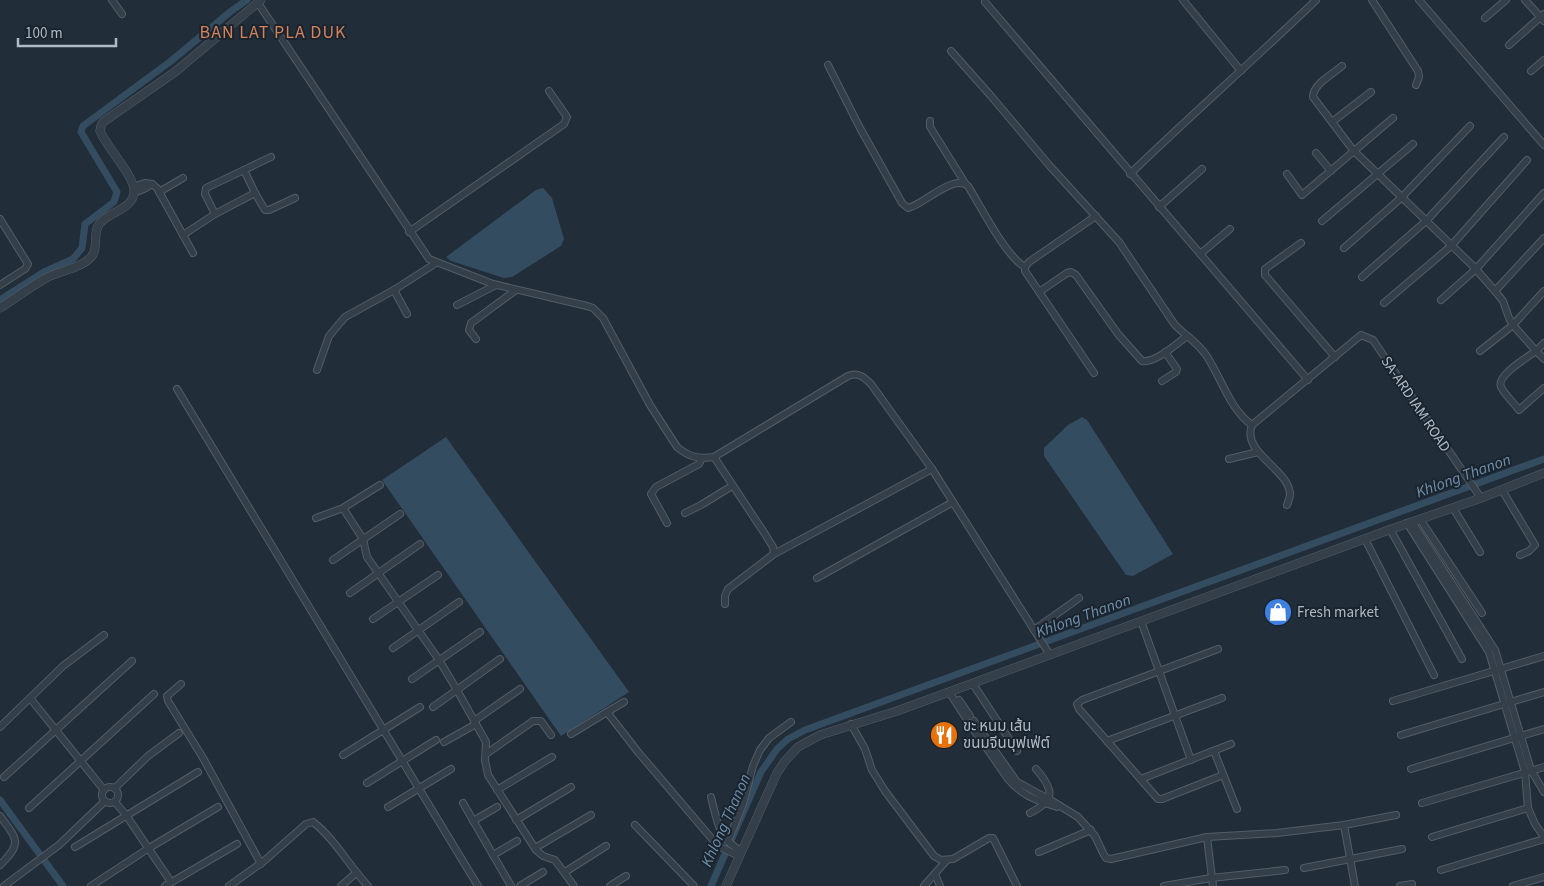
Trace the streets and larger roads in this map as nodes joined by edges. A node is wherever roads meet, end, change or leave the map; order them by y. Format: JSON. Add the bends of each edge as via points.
{"nodes":[{"id":1,"x":112,"y":0,"type":"edge"},
{"id":2,"x":1183,"y":0,"type":"edge"},
{"id":3,"x":1316,"y":0,"type":"edge"},
{"id":4,"x":1372,"y":0,"type":"edge"},
{"id":5,"x":1419,"y":0,"type":"edge"},
{"id":6,"x":1506,"y":0,"type":"edge"},
{"id":7,"x":1525,"y":0,"type":"edge"},
{"id":8,"x":259,"y":1,"type":"edge"},
{"id":9,"x":985,"y":2,"type":"dead end"},
{"id":10,"x":122,"y":14,"type":"dead end"},
{"id":11,"x":1543,"y":17,"type":"edge"},
{"id":12,"x":1485,"y":18,"type":"dead end"},
{"id":13,"x":1509,"y":45,"type":"dead end"},
{"id":14,"x":950,"y":51,"type":"dead end"},
{"id":15,"x":1544,"y":60,"type":"edge"},
{"id":16,"x":828,"y":65,"type":"dead end"},
{"id":17,"x":1342,"y":66,"type":"dead end"},
{"id":18,"x":1240,"y":71,"type":"junction"},
{"id":19,"x":1531,"y":71,"type":"dead end"},
{"id":20,"x":1416,"y":85,"type":"dead end"},
{"id":21,"x":549,"y":91,"type":"dead end"},
{"id":22,"x":1371,"y":92,"type":"dead end"},
{"id":23,"x":1393,"y":118,"type":"dead end"},
{"id":24,"x":930,"y":120,"type":"dead end"},
{"id":25,"x":1332,"y":122,"type":"junction"},
{"id":26,"x":1470,"y":126,"type":"dead end"},
{"id":27,"x":1504,"y":137,"type":"dead end"},
{"id":28,"x":1412,"y":144,"type":"dead end"},
{"id":29,"x":1544,"y":145,"type":"edge"},
{"id":30,"x":1354,"y":152,"type":"junction"},
{"id":31,"x":1316,"y":153,"type":"dead end"},
{"id":32,"x":271,"y":157,"type":"dead end"},
{"id":33,"x":1527,"y":160,"type":"dead end"},
{"id":34,"x":1202,"y":169,"type":"dead end"},
{"id":35,"x":244,"y":170,"type":"junction"},
{"id":36,"x":1331,"y":171,"type":"junction"},
{"id":37,"x":1130,"y":174,"type":"junction"},
{"id":38,"x":1287,"y":174,"type":"dead end"},
{"id":39,"x":1377,"y":174,"type":"junction"},
{"id":40,"x":183,"y":178,"type":"dead end"},
{"id":41,"x":965,"y":183,"type":"junction"},
{"id":42,"x":133,"y":190,"type":"junction"},
{"id":43,"x":159,"y":192,"type":"junction"},
{"id":44,"x":255,"y":193,"type":"junction"},
{"id":45,"x":1544,"y":193,"type":"edge"},
{"id":46,"x":295,"y":198,"type":"dead end"},
{"id":47,"x":1401,"y":198,"type":"junction"},
{"id":48,"x":1159,"y":207,"type":"junction"},
{"id":49,"x":215,"y":214,"type":"junction"},
{"id":50,"x":1096,"y":216,"type":"junction"},
{"id":51,"x":0,"y":220,"type":"edge"},
{"id":52,"x":1322,"y":221,"type":"dead end"},
{"id":53,"x":1426,"y":221,"type":"junction"},
{"id":54,"x":1230,"y":229,"type":"dead end"},
{"id":55,"x":409,"y":232,"type":"junction"},
{"id":56,"x":183,"y":235,"type":"junction"},
{"id":57,"x":1544,"y":238,"type":"edge"},
{"id":58,"x":1301,"y":243,"type":"dead end"},
{"id":59,"x":1451,"y":246,"type":"junction"},
{"id":60,"x":1344,"y":248,"type":"dead end"},
{"id":61,"x":193,"y":253,"type":"dead end"},
{"id":62,"x":1200,"y":254,"type":"junction"},
{"id":63,"x":436,"y":263,"type":"junction"},
{"id":64,"x":1025,"y":267,"type":"junction"},
{"id":65,"x":1476,"y":269,"type":"junction"},
{"id":66,"x":1362,"y":277,"type":"dead end"},
{"id":67,"x":0,"y":285,"type":"edge"},
{"id":68,"x":496,"y":285,"type":"junction"},
{"id":69,"x":394,"y":290,"type":"junction"},
{"id":70,"x":516,"y":290,"type":"junction"},
{"id":71,"x":1495,"y":290,"type":"junction"},
{"id":72,"x":1544,"y":291,"type":"edge"},
{"id":73,"x":1039,"y":292,"type":"junction"},
{"id":74,"x":1441,"y":300,"type":"dead end"},
{"id":75,"x":1384,"y":303,"type":"dead end"},
{"id":76,"x":458,"y":305,"type":"dead end"},
{"id":77,"x":0,"y":308,"type":"edge"},
{"id":78,"x":408,"y":314,"type":"dead end"},
{"id":79,"x":1513,"y":325,"type":"junction"},
{"id":80,"x":1187,"y":336,"type":"junction"},
{"id":81,"x":476,"y":339,"type":"dead end"},
{"id":82,"x":1544,"y":343,"type":"edge"},
{"id":83,"x":1480,"y":351,"type":"dead end"},
{"id":84,"x":1536,"y":351,"type":"junction"},
{"id":85,"x":1165,"y":352,"type":"junction"},
{"id":86,"x":1335,"y":356,"type":"junction"},
{"id":87,"x":1544,"y":359,"type":"edge"},
{"id":88,"x":317,"y":370,"type":"dead end"},
{"id":89,"x":1094,"y":373,"type":"dead end"},
{"id":90,"x":1162,"y":380,"type":"dead end"},
{"id":91,"x":1308,"y":380,"type":"junction"},
{"id":92,"x":1544,"y":388,"type":"edge"},
{"id":93,"x":177,"y":389,"type":"dead end"},
{"id":94,"x":1252,"y":426,"type":"junction"},
{"id":95,"x":1258,"y":452,"type":"junction"},
{"id":96,"x":714,"y":457,"type":"junction"},
{"id":97,"x":702,"y":458,"type":"junction"},
{"id":98,"x":1229,"y":459,"type":"dead end"},
{"id":99,"x":932,"y":469,"type":"junction"},
{"id":100,"x":1544,"y":473,"type":"edge"},
{"id":101,"x":380,"y":485,"type":"dead end"},
{"id":102,"x":732,"y":486,"type":"junction"},
{"id":103,"x":1502,"y":490,"type":"junction"},
{"id":104,"x":1478,"y":495,"type":"junction"},
{"id":105,"x":954,"y":502,"type":"junction"},
{"id":106,"x":1287,"y":505,"type":"dead end"},
{"id":107,"x":343,"y":508,"type":"junction"},
{"id":108,"x":1453,"y":508,"type":"junction"},
{"id":109,"x":685,"y":513,"type":"dead end"},
{"id":110,"x":400,"y":514,"type":"dead end"},
{"id":111,"x":316,"y":518,"type":"dead end"},
{"id":112,"x":1420,"y":518,"type":"junction"},
{"id":113,"x":1410,"y":522,"type":"junction"},
{"id":114,"x":667,"y":523,"type":"dead end"},
{"id":115,"x":1390,"y":530,"type":"junction"},
{"id":116,"x":1365,"y":538,"type":"junction"},
{"id":117,"x":364,"y":540,"type":"junction"},
{"id":118,"x":420,"y":544,"type":"dead end"},
{"id":119,"x":1480,"y":552,"type":"dead end"},
{"id":120,"x":774,"y":554,"type":"junction"},
{"id":121,"x":1520,"y":555,"type":"dead end"},
{"id":122,"x":333,"y":560,"type":"dead end"},
{"id":123,"x":378,"y":574,"type":"junction"},
{"id":124,"x":438,"y":575,"type":"dead end"},
{"id":125,"x":817,"y":578,"type":"dead end"},
{"id":126,"x":350,"y":593,"type":"dead end"},
{"id":127,"x":1079,"y":598,"type":"dead end"},
{"id":128,"x":398,"y":602,"type":"junction"},
{"id":129,"x":459,"y":602,"type":"dead end"},
{"id":130,"x":725,"y":604,"type":"dead end"},
{"id":131,"x":1482,"y":613,"type":"dead end"},
{"id":132,"x":373,"y":619,"type":"dead end"},
{"id":133,"x":1141,"y":621,"type":"junction"},
{"id":134,"x":1034,"y":630,"type":"junction"},
{"id":135,"x":418,"y":632,"type":"junction"},
{"id":136,"x":480,"y":632,"type":"dead end"},
{"id":137,"x":104,"y":635,"type":"dead end"},
{"id":138,"x":393,"y":648,"type":"dead end"},
{"id":139,"x":1218,"y":649,"type":"dead end"},
{"id":140,"x":1048,"y":652,"type":"junction"},
{"id":141,"x":1544,"y":656,"type":"edge"},
{"id":142,"x":500,"y":659,"type":"dead end"},
{"id":143,"x":439,"y":660,"type":"junction"},
{"id":144,"x":1462,"y":660,"type":"dead end"},
{"id":145,"x":132,"y":661,"type":"dead end"},
{"id":146,"x":1497,"y":669,"type":"junction"},
{"id":147,"x":1159,"y":671,"type":"junction"},
{"id":148,"x":1434,"y":675,"type":"dead end"},
{"id":149,"x":412,"y":679,"type":"dead end"},
{"id":150,"x":181,"y":684,"type":"dead end"},
{"id":151,"x":973,"y":684,"type":"junction"},
{"id":152,"x":520,"y":689,"type":"dead end"},
{"id":153,"x":457,"y":690,"type":"junction"},
{"id":154,"x":951,"y":692,"type":"junction"},
{"id":155,"x":1544,"y":692,"type":"edge"},
{"id":156,"x":154,"y":694,"type":"dead end"},
{"id":157,"x":30,"y":698,"type":"junction"},
{"id":158,"x":1222,"y":698,"type":"dead end"},
{"id":159,"x":1393,"y":701,"type":"dead end"},
{"id":160,"x":624,"y":702,"type":"dead end"},
{"id":161,"x":1507,"y":703,"type":"junction"},
{"id":162,"x":433,"y":706,"type":"dead end"},
{"id":163,"x":420,"y":707,"type":"dead end"},
{"id":164,"x":607,"y":712,"type":"junction"},
{"id":165,"x":1175,"y":715,"type":"junction"},
{"id":166,"x":790,"y":722,"type":"dead end"},
{"id":167,"x":475,"y":723,"type":"junction"},
{"id":168,"x":851,"y":724,"type":"junction"},
{"id":169,"x":0,"y":727,"type":"edge"},
{"id":170,"x":1544,"y":729,"type":"edge"},
{"id":171,"x":55,"y":730,"type":"junction"},
{"id":172,"x":384,"y":730,"type":"junction"},
{"id":173,"x":179,"y":733,"type":"dead end"},
{"id":174,"x":572,"y":734,"type":"dead end"},
{"id":175,"x":551,"y":735,"type":"dead end"},
{"id":176,"x":1401,"y":735,"type":"dead end"},
{"id":177,"x":1518,"y":737,"type":"junction"},
{"id":178,"x":436,"y":740,"type":"dead end"},
{"id":179,"x":1107,"y":741,"type":"junction"},
{"id":180,"x":444,"y":742,"type":"dead end"},
{"id":181,"x":1231,"y":744,"type":"dead end"},
{"id":182,"x":1214,"y":751,"type":"junction"},
{"id":183,"x":1017,"y":752,"type":"dead end"},
{"id":184,"x":486,"y":754,"type":"junction"},
{"id":185,"x":343,"y":755,"type":"dead end"},
{"id":186,"x":552,"y":757,"type":"dead end"},
{"id":187,"x":1191,"y":760,"type":"junction"},
{"id":188,"x":403,"y":761,"type":"junction"},
{"id":189,"x":81,"y":762,"type":"junction"},
{"id":190,"x":1544,"y":767,"type":"edge"},
{"id":191,"x":451,"y":769,"type":"dead end"},
{"id":192,"x":1036,"y":769,"type":"dead end"},
{"id":193,"x":1411,"y":769,"type":"dead end"},
{"id":194,"x":1528,"y":771,"type":"junction"},
{"id":195,"x":198,"y":772,"type":"dead end"},
{"id":196,"x":1223,"y":775,"type":"junction"},
{"id":197,"x":4,"y":777,"type":"dead end"},
{"id":198,"x":1141,"y":779,"type":"junction"},
{"id":199,"x":367,"y":783,"type":"dead end"},
{"id":200,"x":571,"y":787,"type":"dead end"},
{"id":201,"x":115,"y":788,"type":"junction"},
{"id":202,"x":419,"y":788,"type":"junction"},
{"id":203,"x":104,"y":790,"type":"junction"},
{"id":204,"x":497,"y":790,"type":"junction"},
{"id":205,"x":1544,"y":792,"type":"edge"},
{"id":206,"x":711,"y":796,"type":"dead end"},
{"id":207,"x":1047,"y":800,"type":"junction"},
{"id":208,"x":104,"y":801,"type":"junction"},
{"id":209,"x":115,"y":802,"type":"junction"},
{"id":210,"x":464,"y":803,"type":"dead end"},
{"id":211,"x":1422,"y":803,"type":"dead end"},
{"id":212,"x":218,"y":807,"type":"dead end"},
{"id":213,"x":388,"y":807,"type":"dead end"},
{"id":214,"x":497,"y":807,"type":"dead end"},
{"id":215,"x":30,"y":808,"type":"dead end"},
{"id":216,"x":1528,"y":808,"type":"junction"},
{"id":217,"x":1237,"y":809,"type":"dead end"},
{"id":218,"x":1030,"y":813,"type":"dead end"},
{"id":219,"x":126,"y":815,"type":"junction"},
{"id":220,"x":591,"y":815,"type":"dead end"},
{"id":221,"x":1396,"y":815,"type":"dead end"},
{"id":222,"x":0,"y":816,"type":"edge"},
{"id":223,"x":516,"y":820,"type":"junction"},
{"id":224,"x":473,"y":821,"type":"junction"},
{"id":225,"x":1344,"y":824,"type":"junction"},
{"id":226,"x":635,"y":825,"type":"dead end"},
{"id":227,"x":1092,"y":830,"type":"junction"},
{"id":228,"x":1207,"y":837,"type":"junction"},
{"id":229,"x":1432,"y":837,"type":"dead end"},
{"id":230,"x":1544,"y":838,"type":"edge"},
{"id":231,"x":517,"y":841,"type":"dead end"},
{"id":232,"x":729,"y":843,"type":"junction"},
{"id":233,"x":236,"y":844,"type":"dead end"},
{"id":234,"x":606,"y":846,"type":"dead end"},
{"id":235,"x":75,"y":847,"type":"dead end"},
{"id":236,"x":148,"y":848,"type":"junction"},
{"id":237,"x":535,"y":848,"type":"junction"},
{"id":238,"x":1402,"y":849,"type":"dead end"},
{"id":239,"x":739,"y":852,"type":"junction"},
{"id":240,"x":1039,"y":852,"type":"dead end"},
{"id":241,"x":493,"y":855,"type":"junction"},
{"id":242,"x":1350,"y":858,"type":"junction"},
{"id":243,"x":946,"y":861,"type":"junction"},
{"id":244,"x":261,"y":864,"type":"junction"},
{"id":245,"x":0,"y":865,"type":"edge"},
{"id":246,"x":1304,"y":868,"type":"dead end"},
{"id":247,"x":1285,"y":870,"type":"dead end"},
{"id":248,"x":1441,"y":870,"type":"dead end"},
{"id":249,"x":543,"y":872,"type":"dead end"},
{"id":250,"x":565,"y":872,"type":"junction"},
{"id":251,"x":356,"y":873,"type":"junction"},
{"id":252,"x":935,"y":874,"type":"junction"},
{"id":253,"x":626,"y":876,"type":"dead end"},
{"id":254,"x":1544,"y":877,"type":"edge"},
{"id":255,"x":1211,"y":878,"type":"junction"},
{"id":256,"x":168,"y":884,"type":"edge"},
{"id":257,"x":1412,"y":884,"type":"dead end"},
{"id":258,"x":4,"y":886,"type":"edge"},
{"id":259,"x":91,"y":886,"type":"edge"},
{"id":260,"x":229,"y":886,"type":"edge"},
{"id":261,"x":341,"y":886,"type":"edge"},
{"id":262,"x":368,"y":886,"type":"edge"},
{"id":263,"x":478,"y":886,"type":"edge"},
{"id":264,"x":511,"y":886,"type":"edge"},
{"id":265,"x":520,"y":886,"type":"edge"},
{"id":266,"x":574,"y":886,"type":"edge"},
{"id":267,"x":610,"y":886,"type":"edge"},
{"id":268,"x":694,"y":886,"type":"edge"},
{"id":269,"x":726,"y":886,"type":"edge"},
{"id":270,"x":924,"y":886,"type":"edge"},
{"id":271,"x":940,"y":886,"type":"edge"},
{"id":272,"x":1017,"y":886,"type":"edge"},
{"id":273,"x":1164,"y":886,"type":"edge"},
{"id":274,"x":1213,"y":886,"type":"edge"},
{"id":275,"x":1355,"y":886,"type":"edge"},
{"id":276,"x":1400,"y":886,"type":"edge"},
{"id":277,"x":1513,"y":886,"type":"edge"}],
"edges":[{"from":1,"to":10,"type":"street"},
{"from":2,"to":18,"type":"street"},
{"from":3,"to":18,"type":"street"},
{"from":4,"to":20,"type":"street","via":[[1418,71]]},
{"from":5,"to":29,"type":"street"},
{"from":6,"to":12,"type":"street"},
{"from":7,"to":11,"type":"street"},
{"from":8,"to":42,"type":"street","via":[[174,72],[103,122],[102,136]]},
{"from":8,"to":55,"type":"street"},
{"from":9,"to":37,"type":"street","via":[[1108,144]]},
{"from":11,"to":13,"type":"street"},
{"from":14,"to":50,"type":"street"},
{"from":15,"to":19,"type":"street"},
{"from":16,"to":41,"type":"street","via":[[902,204],[911,208],[955,182]]},
{"from":17,"to":25,"type":"street","via":[[1313,92],[1313,97]]},
{"from":18,"to":37,"type":"street"},
{"from":21,"to":55,"type":"street","via":[[567,117],[564,124]]},
{"from":22,"to":25,"type":"street"},
{"from":23,"to":30,"type":"street"},
{"from":24,"to":41,"type":"street","via":[[930,127]]},
{"from":25,"to":30,"type":"street"},
{"from":26,"to":47,"type":"street"},
{"from":27,"to":53,"type":"street"},
{"from":28,"to":39,"type":"street"},
{"from":30,"to":36,"type":"street"},
{"from":30,"to":39,"type":"street"},
{"from":31,"to":36,"type":"street"},
{"from":32,"to":35,"type":"street"},
{"from":33,"to":59,"type":"street"},
{"from":34,"to":48,"type":"street"},
{"from":35,"to":44,"type":"street"},
{"from":35,"to":49,"type":"street","via":[[206,188],[205,194]]},
{"from":36,"to":38,"type":"street","via":[[1302,195]]},
{"from":37,"to":48,"type":"street"},
{"from":39,"to":47,"type":"street"},
{"from":39,"to":52,"type":"street"},
{"from":40,"to":43,"type":"street"},
{"from":41,"to":64,"type":"street","via":[[1009,252]]},
{"from":42,"to":43,"type":"street","via":[[152,184]]},
{"from":42,"to":77,"type":"street","via":[[128,204],[99,224],[91,257],[40,282]]},
{"from":43,"to":56,"type":"street"},
{"from":44,"to":46,"type":"street","via":[[265,210]]},
{"from":44,"to":49,"type":"street"},
{"from":45,"to":65,"type":"street"},
{"from":47,"to":53,"type":"street"},
{"from":47,"to":60,"type":"street"},
{"from":48,"to":62,"type":"street"},
{"from":49,"to":56,"type":"street"},
{"from":50,"to":64,"type":"street"},
{"from":50,"to":80,"type":"street","via":[[1120,242],[1175,325]]},
{"from":51,"to":67,"type":"street","via":[[28,264]]},
{"from":53,"to":59,"type":"street"},
{"from":53,"to":66,"type":"street"},
{"from":54,"to":62,"type":"street"},
{"from":55,"to":63,"type":"street","via":[[428,259]]},
{"from":56,"to":61,"type":"street"},
{"from":57,"to":71,"type":"street"},
{"from":58,"to":86,"type":"street","via":[[1265,269],[1265,275]]},
{"from":59,"to":65,"type":"street"},
{"from":59,"to":75,"type":"street"},
{"from":62,"to":91,"type":"street"},
{"from":63,"to":68,"type":"street"},
{"from":63,"to":69,"type":"street"},
{"from":64,"to":73,"type":"street"},
{"from":65,"to":71,"type":"street"},
{"from":65,"to":74,"type":"street"},
{"from":68,"to":70,"type":"street"},
{"from":68,"to":76,"type":"street"},
{"from":69,"to":78,"type":"street"},
{"from":69,"to":88,"type":"street","via":[[339,322],[329,336]]},
{"from":70,"to":81,"type":"street","via":[[471,323],[469,330]]},
{"from":70,"to":97,"type":"street","via":[[587,306],[598,312],[677,447],[691,457]]},
{"from":71,"to":79,"type":"street"},
{"from":72,"to":79,"type":"street"},
{"from":73,"to":85,"type":"street","via":[[1071,272],[1083,283],[1142,362],[1154,360]]},
{"from":73,"to":89,"type":"street"},
{"from":79,"to":83,"type":"street"},
{"from":79,"to":84,"type":"street"},
{"from":80,"to":85,"type":"street"},
{"from":80,"to":94,"type":"street","via":[[1195,340],[1240,415]]},
{"from":82,"to":84,"type":"street"},
{"from":84,"to":87,"type":"street"},
{"from":84,"to":92,"type":"street","via":[[1506,373],[1500,381],[1501,386],[1519,410]]},
{"from":85,"to":90,"type":"street","via":[[1177,369]]},
{"from":86,"to":91,"type":"street"},
{"from":86,"to":104,"type":"street","name":"SA-ARD IAM ROAD","via":[[1361,335],[1373,340]]},
{"from":91,"to":94,"type":"street"},
{"from":93,"to":172,"type":"street"},
{"from":94,"to":95,"type":"street","via":[[1250,435]]},
{"from":95,"to":98,"type":"street"},
{"from":95,"to":106,"type":"street","via":[[1287,484],[1290,492]]},
{"from":96,"to":97,"type":"street"},
{"from":96,"to":99,"type":"street","via":[[853,374],[864,377],[871,384]]},
{"from":96,"to":102,"type":"street"},
{"from":97,"to":114,"type":"street","via":[[698,464],[652,492]]},
{"from":99,"to":105,"type":"street"},
{"from":99,"to":120,"type":"street"},
{"from":100,"to":103,"type":"street"},
{"from":101,"to":107,"type":"street"},
{"from":102,"to":109,"type":"street"},
{"from":102,"to":120,"type":"street","via":[[765,534]]},
{"from":103,"to":104,"type":"street"},
{"from":103,"to":121,"type":"street","via":[[1534,545]]},
{"from":104,"to":108,"type":"street"},
{"from":105,"to":125,"type":"street"},
{"from":105,"to":134,"type":"street"},
{"from":107,"to":111,"type":"street"},
{"from":107,"to":117,"type":"street"},
{"from":108,"to":112,"type":"street"},
{"from":108,"to":119,"type":"street"},
{"from":110,"to":117,"type":"street"},
{"from":112,"to":113,"type":"street"},
{"from":112,"to":131,"type":"street"},
{"from":113,"to":115,"type":"street"},
{"from":113,"to":146,"type":"street","via":[[1482,636]]},
{"from":115,"to":116,"type":"street"},
{"from":115,"to":144,"type":"street"},
{"from":116,"to":133,"type":"street"},
{"from":116,"to":148,"type":"street"},
{"from":117,"to":122,"type":"street"},
{"from":117,"to":123,"type":"street","via":[[367,557]]},
{"from":118,"to":123,"type":"street"},
{"from":120,"to":130,"type":"street","via":[[728,589]]},
{"from":123,"to":126,"type":"street"},
{"from":123,"to":128,"type":"street"},
{"from":124,"to":128,"type":"street"},
{"from":127,"to":134,"type":"street"},
{"from":128,"to":132,"type":"street"},
{"from":128,"to":135,"type":"street"},
{"from":129,"to":135,"type":"street"},
{"from":133,"to":140,"type":"street"},
{"from":133,"to":147,"type":"street"},
{"from":134,"to":140,"type":"street"},
{"from":135,"to":138,"type":"street"},
{"from":135,"to":143,"type":"street"},
{"from":136,"to":143,"type":"street"},
{"from":137,"to":157,"type":"street","via":[[63,666]]},
{"from":139,"to":147,"type":"street"},
{"from":140,"to":151,"type":"street"},
{"from":141,"to":146,"type":"street"},
{"from":142,"to":153,"type":"street"},
{"from":143,"to":149,"type":"street"},
{"from":143,"to":153,"type":"street"},
{"from":145,"to":171,"type":"street"},
{"from":146,"to":159,"type":"street"},
{"from":146,"to":161,"type":"street"},
{"from":147,"to":165,"type":"street"},
{"from":147,"to":179,"type":"street","via":[[1077,704]]},
{"from":150,"to":244,"type":"street","via":[[169,693],[168,701]]},
{"from":151,"to":154,"type":"street"},
{"from":151,"to":183,"type":"street"},
{"from":152,"to":167,"type":"street"},
{"from":153,"to":162,"type":"street"},
{"from":153,"to":167,"type":"street"},
{"from":154,"to":168,"type":"street"},
{"from":154,"to":207,"type":"street","via":[[992,753],[1017,782]]},
{"from":155,"to":161,"type":"street"},
{"from":156,"to":189,"type":"street"},
{"from":157,"to":169,"type":"street"},
{"from":157,"to":171,"type":"street"},
{"from":158,"to":165,"type":"street"},
{"from":160,"to":164,"type":"street"},
{"from":161,"to":176,"type":"street"},
{"from":161,"to":177,"type":"street"},
{"from":163,"to":172,"type":"street"},
{"from":164,"to":174,"type":"street"},
{"from":164,"to":239,"type":"street","via":[[690,815],[723,850]]},
{"from":165,"to":179,"type":"street"},
{"from":165,"to":187,"type":"street"},
{"from":166,"to":232,"type":"street","via":[[769,738],[760,750]]},
{"from":167,"to":180,"type":"street"},
{"from":167,"to":184,"type":"street","via":[[486,742]]},
{"from":168,"to":239,"type":"street","via":[[798,747],[785,761]]},
{"from":168,"to":243,"type":"street","via":[[885,790],[934,856]]},
{"from":170,"to":177,"type":"street"},
{"from":171,"to":189,"type":"street"},
{"from":171,"to":197,"type":"street"},
{"from":172,"to":185,"type":"street"},
{"from":172,"to":188,"type":"street"},
{"from":173,"to":201,"type":"street","via":[[148,756]]},
{"from":175,"to":184,"type":"street","via":[[541,721],[533,722]]},
{"from":177,"to":193,"type":"street"},
{"from":177,"to":194,"type":"street"},
{"from":178,"to":188,"type":"street"},
{"from":179,"to":198,"type":"street"},
{"from":181,"to":182,"type":"street"},
{"from":182,"to":187,"type":"street"},
{"from":182,"to":196,"type":"street"},
{"from":184,"to":204,"type":"street","via":[[488,775]]},
{"from":186,"to":204,"type":"street"},
{"from":187,"to":198,"type":"street"},
{"from":188,"to":199,"type":"street"},
{"from":188,"to":202,"type":"street"},
{"from":189,"to":203,"type":"street"},
{"from":189,"to":215,"type":"street"},
{"from":190,"to":194,"type":"street"},
{"from":191,"to":202,"type":"street"},
{"from":192,"to":207,"type":"street","via":[[1048,785]]},
{"from":194,"to":205,"type":"street"},
{"from":194,"to":211,"type":"street"},
{"from":194,"to":216,"type":"street"},
{"from":195,"to":219,"type":"street"},
{"from":196,"to":198,"type":"street","via":[[1162,799],[1155,796]]},
{"from":196,"to":217,"type":"street"},
{"from":200,"to":223,"type":"street"},
{"from":201,"to":203,"type":"street"},
{"from":201,"to":209,"type":"street","via":[[119,795]]},
{"from":202,"to":213,"type":"street"},
{"from":202,"to":263,"type":"street"},
{"from":203,"to":208,"type":"street"},
{"from":204,"to":223,"type":"street"},
{"from":206,"to":232,"type":"street","via":[[718,825]]},
{"from":207,"to":218,"type":"street"},
{"from":207,"to":227,"type":"street","via":[[1078,817]]},
{"from":208,"to":209,"type":"street"},
{"from":208,"to":258,"type":"street","via":[[59,845]]},
{"from":209,"to":219,"type":"street"},
{"from":210,"to":224,"type":"street"},
{"from":212,"to":236,"type":"street"},
{"from":214,"to":224,"type":"street"},
{"from":216,"to":229,"type":"street"},
{"from":216,"to":230,"type":"street"},
{"from":219,"to":235,"type":"street"},
{"from":219,"to":236,"type":"street"},
{"from":220,"to":237,"type":"street"},
{"from":221,"to":225,"type":"street"},
{"from":222,"to":245,"type":"street","via":[[15,837],[16,846]]},
{"from":223,"to":237,"type":"street"},
{"from":224,"to":241,"type":"street"},
{"from":225,"to":228,"type":"street","via":[[1277,833]]},
{"from":225,"to":242,"type":"street"},
{"from":226,"to":268,"type":"street"},
{"from":227,"to":228,"type":"street","via":[[1102,853],[1111,859]]},
{"from":227,"to":240,"type":"street"},
{"from":228,"to":255,"type":"street"},
{"from":230,"to":248,"type":"street"},
{"from":231,"to":241,"type":"street"},
{"from":232,"to":239,"type":"street"},
{"from":233,"to":256,"type":"street"},
{"from":234,"to":250,"type":"street"},
{"from":236,"to":256,"type":"street"},
{"from":236,"to":259,"type":"street"},
{"from":237,"to":250,"type":"street","via":[[543,856],[555,860]]},
{"from":238,"to":242,"type":"street"},
{"from":239,"to":269,"type":"street"},
{"from":241,"to":264,"type":"street"},
{"from":242,"to":246,"type":"street"},
{"from":242,"to":275,"type":"street"},
{"from":243,"to":252,"type":"street"},
{"from":243,"to":272,"type":"street","via":[[993,838]]},
{"from":244,"to":251,"type":"street","via":[[306,824],[313,822]]},
{"from":244,"to":260,"type":"street"},
{"from":247,"to":255,"type":"street"},
{"from":249,"to":265,"type":"street"},
{"from":250,"to":266,"type":"street"},
{"from":251,"to":261,"type":"street"},
{"from":251,"to":262,"type":"street"},
{"from":252,"to":270,"type":"street"},
{"from":252,"to":271,"type":"street"},
{"from":253,"to":267,"type":"street"},
{"from":254,"to":277,"type":"street"},
{"from":255,"to":273,"type":"street"},
{"from":255,"to":274,"type":"street"},
{"from":257,"to":276,"type":"street"}]}
